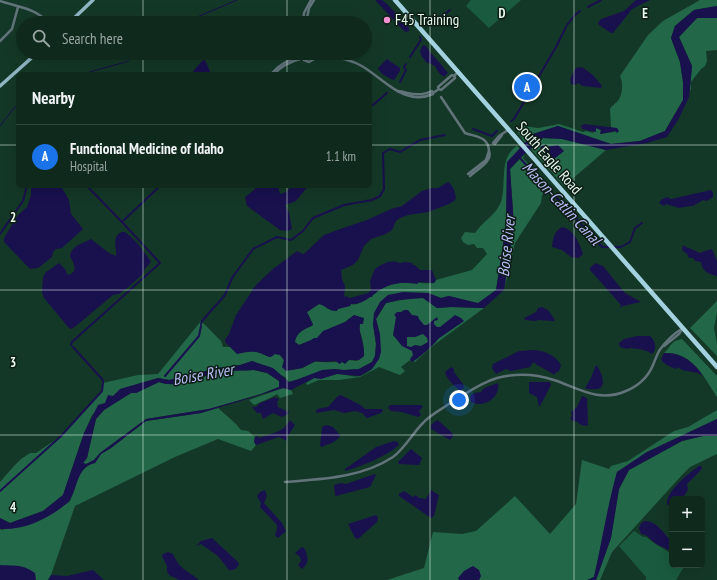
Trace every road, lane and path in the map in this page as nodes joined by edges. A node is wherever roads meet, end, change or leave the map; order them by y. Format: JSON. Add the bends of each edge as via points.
{"nodes":[{"id":1,"x":97,"y":0,"type":"edge"},
{"id":2,"x":311,"y":0,"type":"edge"},
{"id":3,"x":314,"y":0,"type":"edge"},
{"id":4,"x":395,"y":0,"type":"edge"},
{"id":5,"x":0,"y":1,"type":"edge"},
{"id":6,"x":93,"y":1,"type":"edge"},
{"id":7,"x":18,"y":6,"type":"junction"},
{"id":8,"x":42,"y":16,"type":"edge"},
{"id":9,"x":77,"y":16,"type":"edge"},
{"id":10,"x":305,"y":16,"type":"edge"},
{"id":11,"x":307,"y":16,"type":"edge"},
{"id":12,"x":0,"y":40,"type":"edge"},
{"id":13,"x":29,"y":60,"type":"edge"},
{"id":14,"x":289,"y":60,"type":"edge"},
{"id":15,"x":295,"y":60,"type":"edge"},
{"id":16,"x":348,"y":60,"type":"edge"},
{"id":17,"x":16,"y":72,"type":"edge"},
{"id":18,"x":16,"y":72,"type":"edge"},
{"id":19,"x":273,"y":72,"type":"edge"},
{"id":20,"x":276,"y":72,"type":"edge"},
{"id":21,"x":370,"y":72,"type":"edge"},
{"id":22,"x":459,"y":72,"type":"junction"},
{"id":23,"x":372,"y":73,"type":"edge"},
{"id":24,"x":0,"y":86,"type":"edge"},
{"id":25,"x":441,"y":97,"type":"dead end"},
{"id":26,"x":508,"y":130,"type":"junction"},
{"id":27,"x":488,"y":146,"type":"junction"},
{"id":28,"x":469,"y":175,"type":"dead end"},
{"id":29,"x":683,"y":328,"type":"junction"},
{"id":30,"x":717,"y":367,"type":"edge"},
{"id":31,"x":285,"y":482,"type":"dead end"}],
"edges":[{"from":1,"to":6,"type":"main road"},
{"from":2,"to":10,"type":"street","via":[[306,7]]},
{"from":3,"to":11,"type":"street"},
{"from":4,"to":22,"type":"highway","name":"South Eagle Road"},
{"from":5,"to":7,"type":"street"},
{"from":6,"to":9,"type":"main road"},
{"from":7,"to":8,"type":"street"},
{"from":7,"to":12,"type":"street","via":[[12,28]]},
{"from":13,"to":17,"type":"main road"},
{"from":14,"to":19,"type":"street"},
{"from":15,"to":20,"type":"street"},
{"from":16,"to":21,"type":"street"},
{"from":18,"to":24,"type":"main road"},
{"from":22,"to":23,"type":"street","via":[[441,90],[429,96],[413,97],[398,93]]},
{"from":22,"to":26,"type":"highway","name":"South Eagle Road"},
{"from":25,"to":27,"type":"street","via":[[465,133],[483,138]]},
{"from":26,"to":27,"type":"street"},
{"from":26,"to":29,"type":"highway","name":"South Eagle Road"},
{"from":27,"to":28,"type":"street","via":[[490,156]]},
{"from":29,"to":30,"type":"highway","name":"South Eagle Road"},
{"from":29,"to":31,"type":"street","via":[[659,351],[645,378],[620,394],[591,394],[533,375],[498,378],[479,385],[432,415],[400,451],[382,463],[346,475]]}]}
